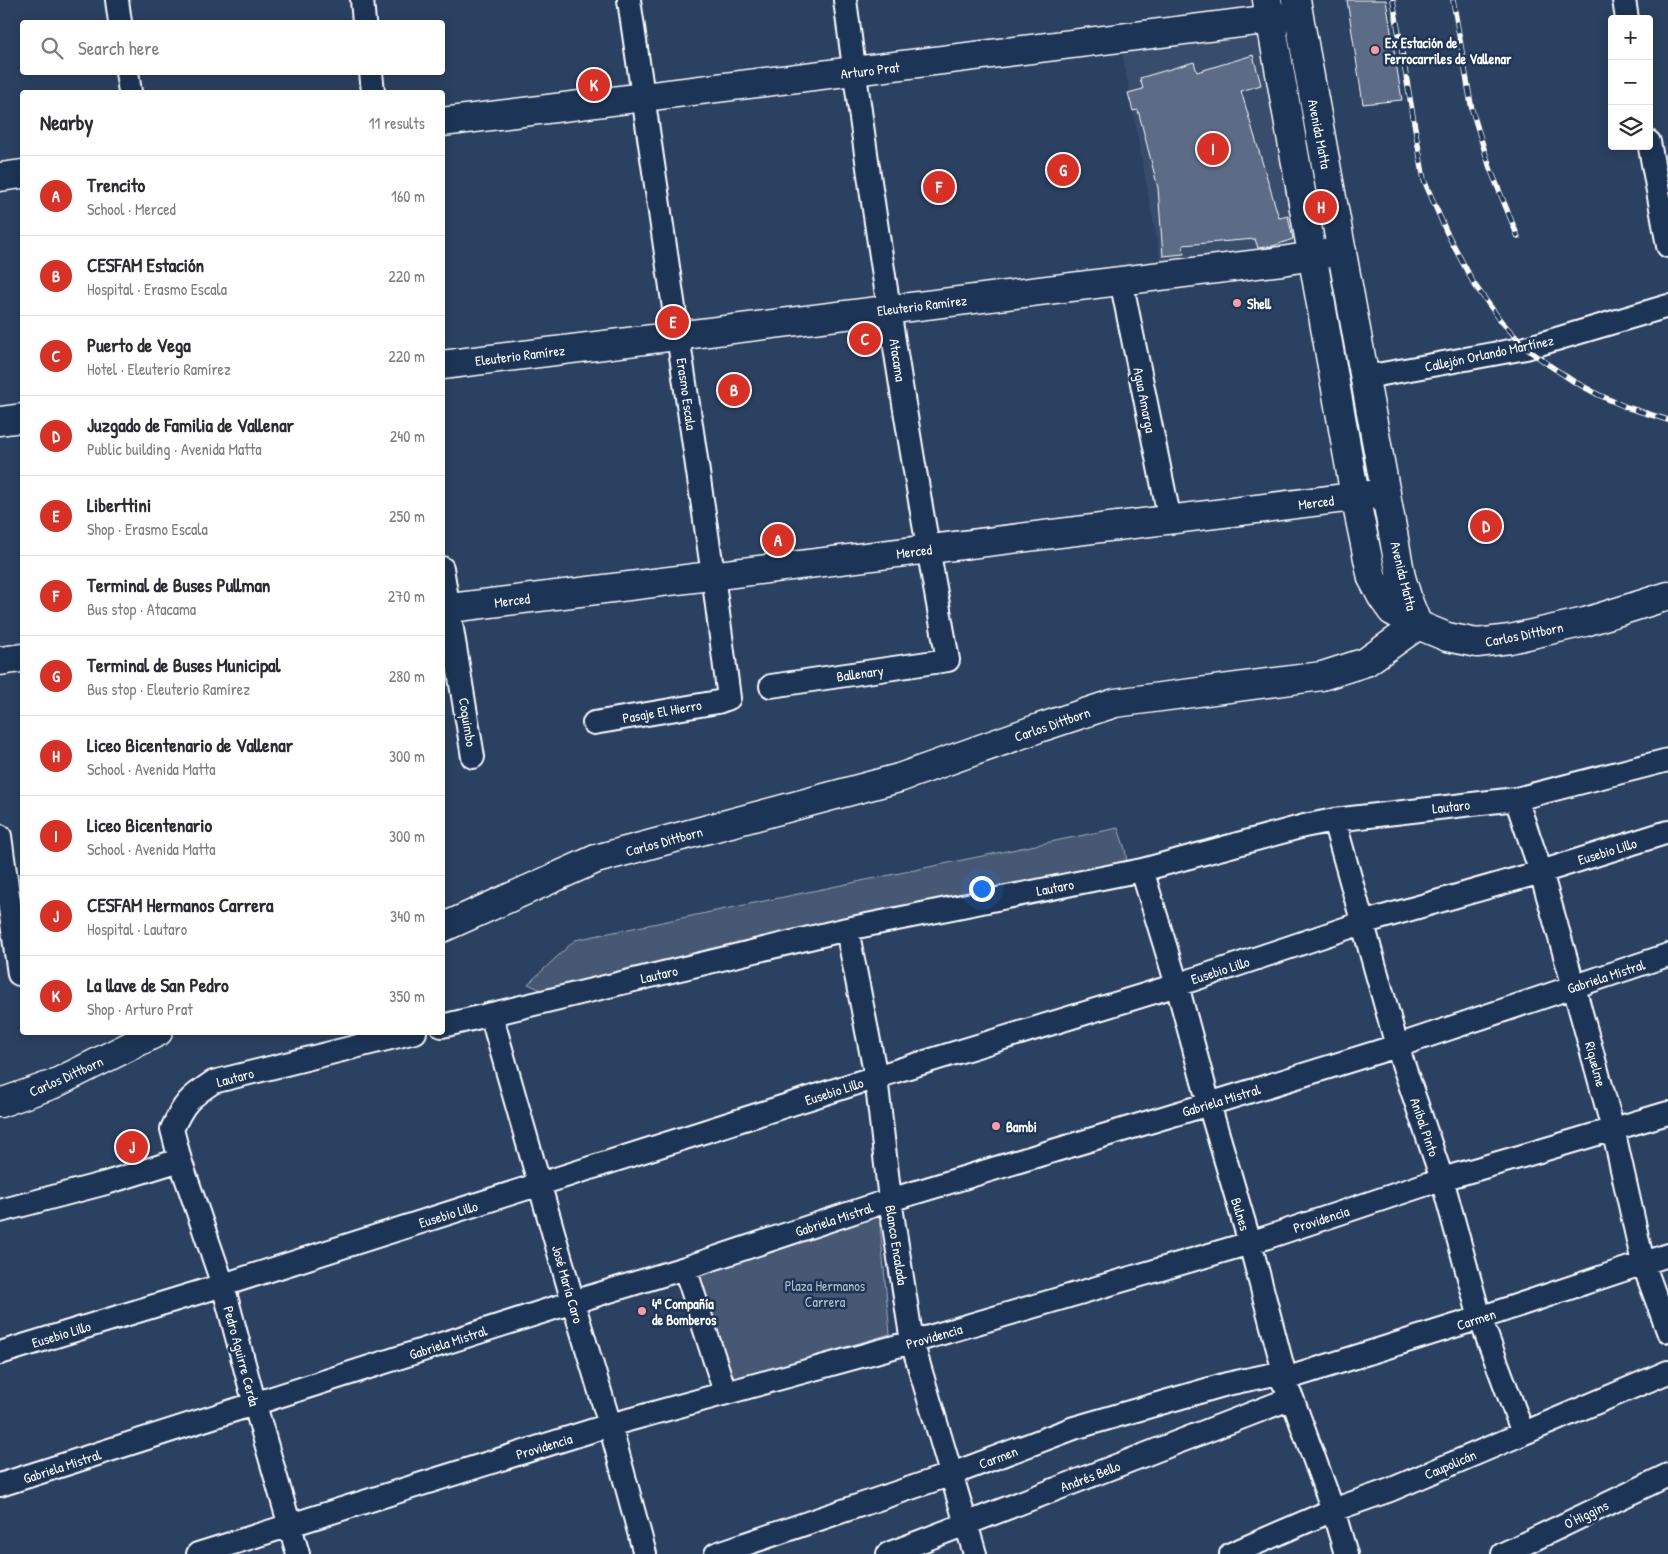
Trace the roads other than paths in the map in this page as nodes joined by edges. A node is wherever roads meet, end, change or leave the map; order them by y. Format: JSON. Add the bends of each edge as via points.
{"nodes":[{"id":1,"x":117,"y":0,"type":"edge"},
{"id":2,"x":362,"y":0,"type":"edge"},
{"id":3,"x":629,"y":0,"type":"edge"},
{"id":4,"x":845,"y":0,"type":"edge"},
{"id":5,"x":1624,"y":0,"type":"edge"},
{"id":6,"x":1297,"y":8,"type":"edge"},
{"id":7,"x":1269,"y":10,"type":"edge"},
{"id":8,"x":1626,"y":15,"type":"edge"},
{"id":9,"x":120,"y":20,"type":"edge"},
{"id":10,"x":364,"y":20,"type":"edge"},
{"id":11,"x":854,"y":72,"type":"junction"},
{"id":12,"x":127,"y":75,"type":"edge"},
{"id":13,"x":371,"y":75,"type":"edge"},
{"id":14,"x":130,"y":90,"type":"edge"},
{"id":15,"x":374,"y":90,"type":"edge"},
{"id":16,"x":643,"y":97,"type":"junction"},
{"id":17,"x":445,"y":122,"type":"edge"},
{"id":18,"x":1650,"y":150,"type":"edge"},
{"id":19,"x":20,"y":174,"type":"edge"},
{"id":20,"x":0,"y":177,"type":"edge"},
{"id":21,"x":1668,"y":246,"type":"edge"},
{"id":22,"x":1342,"y":251,"type":"junction"},
{"id":23,"x":1313,"y":256,"type":"junction"},
{"id":24,"x":1121,"y":280,"type":"junction"},
{"id":25,"x":1668,"y":306,"type":"edge"},
{"id":26,"x":890,"y":309,"type":"junction"},
{"id":27,"x":678,"y":335,"type":"junction"},
{"id":28,"x":445,"y":365,"type":"edge"},
{"id":29,"x":1366,"y":377,"type":"junction"},
{"id":30,"x":20,"y":418,"type":"edge"},
{"id":31,"x":0,"y":421,"type":"edge"},
{"id":32,"x":1386,"y":493,"type":"junction"},
{"id":33,"x":1355,"y":496,"type":"junction"},
{"id":34,"x":1170,"y":521,"type":"junction"},
{"id":35,"x":928,"y":550,"type":"junction"},
{"id":36,"x":713,"y":575,"type":"junction"},
{"id":37,"x":1668,"y":596,"type":"edge"},
{"id":38,"x":446,"y":609,"type":"edge"},
{"id":39,"x":1418,"y":625,"type":"junction"},
{"id":40,"x":20,"y":658,"type":"edge"},
{"id":41,"x":948,"y":660,"type":"joint"},
{"id":42,"x":0,"y":661,"type":"edge"},
{"id":43,"x":771,"y":686,"type":"dead end"},
{"id":44,"x":729,"y":698,"type":"joint"},
{"id":45,"x":594,"y":723,"type":"dead end"},
{"id":46,"x":473,"y":757,"type":"dead end"},
{"id":47,"x":1668,"y":760,"type":"edge"},
{"id":48,"x":1516,"y":799,"type":"junction"},
{"id":49,"x":1334,"y":820,"type":"junction"},
{"id":50,"x":1668,"y":832,"type":"edge"},
{"id":51,"x":0,"y":836,"type":"edge"},
{"id":52,"x":1142,"y":870,"type":"junction"},
{"id":53,"x":1541,"y":872,"type":"junction"},
{"id":54,"x":5,"y":904,"type":"edge"},
{"id":55,"x":1362,"y":923,"type":"junction"},
{"id":56,"x":445,"y":927,"type":"edge"},
{"id":57,"x":847,"y":929,"type":"junction"},
{"id":58,"x":1668,"y":955,"type":"edge"},
{"id":59,"x":20,"y":969,"type":"edge"},
{"id":60,"x":1177,"y":985,"type":"junction"},
{"id":61,"x":1574,"y":986,"type":"junction"},
{"id":62,"x":491,"y":1014,"type":"junction"},
{"id":63,"x":445,"y":1025,"type":"edge"},
{"id":64,"x":152,"y":1035,"type":"edge"},
{"id":65,"x":404,"y":1035,"type":"edge"},
{"id":66,"x":1397,"y":1046,"type":"junction"},
{"id":67,"x":876,"y":1077,"type":"junction"},
{"id":68,"x":0,"y":1103,"type":"edge"},
{"id":69,"x":1209,"y":1104,"type":"junction"},
{"id":70,"x":1668,"y":1112,"type":"edge"},
{"id":71,"x":1613,"y":1129,"type":"junction"},
{"id":72,"x":180,"y":1160,"type":"junction"},
{"id":73,"x":1442,"y":1179,"type":"junction"},
{"id":74,"x":540,"y":1185,"type":"junction"},
{"id":75,"x":890,"y":1200,"type":"junction"},
{"id":76,"x":0,"y":1211,"type":"edge"},
{"id":77,"x":1250,"y":1243,"type":"junction"},
{"id":78,"x":1668,"y":1256,"type":"edge"},
{"id":79,"x":1643,"y":1263,"type":"junction"},
{"id":80,"x":685,"y":1268,"type":"junction"},
{"id":81,"x":222,"y":1285,"type":"junction"},
{"id":82,"x":572,"y":1302,"type":"junction"},
{"id":83,"x":1480,"y":1318,"type":"junction"},
{"id":84,"x":1668,"y":1331,"type":"edge"},
{"id":85,"x":912,"y":1342,"type":"junction"},
{"id":86,"x":0,"y":1353,"type":"edge"},
{"id":87,"x":1668,"y":1372,"type":"edge"},
{"id":88,"x":1286,"y":1383,"type":"junction"},
{"id":89,"x":726,"y":1392,"type":"junction"},
{"id":90,"x":255,"y":1405,"type":"junction"},
{"id":91,"x":610,"y":1425,"type":"junction"},
{"id":92,"x":1523,"y":1433,"type":"junction"},
{"id":93,"x":952,"y":1474,"type":"junction"},
{"id":94,"x":1668,"y":1475,"type":"edge"},
{"id":95,"x":0,"y":1485,"type":"edge"},
{"id":96,"x":1333,"y":1510,"type":"junction"},
{"id":97,"x":967,"y":1524,"type":"junction"},
{"id":98,"x":290,"y":1525,"type":"junction"},
{"id":99,"x":198,"y":1554,"type":"edge"},
{"id":100,"x":298,"y":1554,"type":"edge"},
{"id":101,"x":646,"y":1554,"type":"edge"},
{"id":102,"x":716,"y":1554,"type":"edge"},
{"id":103,"x":888,"y":1554,"type":"edge"},
{"id":104,"x":975,"y":1554,"type":"edge"},
{"id":105,"x":1231,"y":1554,"type":"edge"},
{"id":106,"x":1346,"y":1554,"type":"edge"},
{"id":107,"x":1503,"y":1554,"type":"edge"}],
"edges":[{"from":1,"to":9,"type":"street"},
{"from":2,"to":10,"type":"street"},
{"from":3,"to":16,"type":"street","name":"Erasmo Escala"},
{"from":4,"to":11,"type":"street","name":"Atacama"},
{"from":5,"to":8,"type":"street"},
{"from":6,"to":7,"type":"main road","name":"Arturo Prat"},
{"from":6,"to":22,"type":"main road","name":"Avenida Matta"},
{"from":7,"to":11,"type":"main road","name":"Arturo Prat"},
{"from":7,"to":23,"type":"main road","name":"Avenida Matta"},
{"from":11,"to":16,"type":"main road","name":"Arturo Prat"},
{"from":11,"to":26,"type":"street","name":"Atacama"},
{"from":12,"to":14,"type":"street"},
{"from":13,"to":15,"type":"street"},
{"from":16,"to":17,"type":"main road","name":"Arturo Prat"},
{"from":16,"to":27,"type":"street","name":"Erasmo Escala"},
{"from":18,"to":21,"type":"street"},
{"from":19,"to":20,"type":"main road"},
{"from":22,"to":23,"type":"main road","name":"Eleuterio Ramírez"},
{"from":22,"to":29,"type":"main road","name":"Avenida Matta"},
{"from":23,"to":24,"type":"main road","name":"Eleuterio Ramírez"},
{"from":23,"to":33,"type":"main road","name":"Avenida Matta"},
{"from":24,"to":26,"type":"main road","name":"Eleuterio Ramírez"},
{"from":24,"to":34,"type":"street","name":"Agua Amarga"},
{"from":25,"to":29,"type":"street","name":"Callejón Orlando Martínez","via":[[1526,348]]},
{"from":26,"to":27,"type":"main road","name":"Eleuterio Ramírez"},
{"from":26,"to":35,"type":"street","name":"Atacama"},
{"from":27,"to":28,"type":"main road","name":"Eleuterio Ramírez"},
{"from":27,"to":36,"type":"street","name":"Erasmo Escala"},
{"from":29,"to":32,"type":"main road","name":"Avenida Matta"},
{"from":30,"to":31,"type":"main road"},
{"from":32,"to":33,"type":"main road","name":"Merced"},
{"from":32,"to":39,"type":"main road","name":"Avenida Matta","via":[[1401,577]]},
{"from":33,"to":34,"type":"main road","name":"Merced"},
{"from":33,"to":39,"type":"main road","name":"Avenida Matta","via":[[1372,578],[1392,611]]},
{"from":34,"to":35,"type":"main road","name":"Merced"},
{"from":35,"to":36,"type":"main road","name":"Merced"},
{"from":35,"to":41,"type":"street","name":"Atacama"},
{"from":36,"to":38,"type":"main road","name":"Merced"},
{"from":36,"to":44,"type":"street","name":"Erasmo Escala"},
{"from":37,"to":39,"type":"main road","name":"Carlos Dittborn","via":[[1585,622],[1477,643],[1447,637]]},
{"from":38,"to":46,"type":"street","name":"Coquimbo"},
{"from":39,"to":56,"type":"main road","name":"Carlos Dittborn","via":[[1366,662],[1322,676],[1115,703],[899,778],[596,859]]},
{"from":40,"to":42,"type":"main road"},
{"from":41,"to":43,"type":"street","name":"Ballenary"},
{"from":44,"to":45,"type":"street","name":"Pasaje El Hierro"},
{"from":47,"to":48,"type":"street","name":"Lautaro"},
{"from":48,"to":49,"type":"street","name":"Lautaro"},
{"from":48,"to":53,"type":"street","name":"Riquelme"},
{"from":49,"to":52,"type":"street","name":"Lautaro"},
{"from":49,"to":55,"type":"street","name":"Aníbal Pinto"},
{"from":50,"to":53,"type":"street","name":"Eusebio Lillo"},
{"from":51,"to":54,"type":"street"},
{"from":52,"to":57,"type":"street","name":"Lautaro"},
{"from":52,"to":60,"type":"street","name":"Bulnes"},
{"from":53,"to":55,"type":"street","name":"Eusebio Lillo"},
{"from":53,"to":61,"type":"street","name":"Riquelme"},
{"from":54,"to":59,"type":"street"},
{"from":55,"to":60,"type":"street","name":"Eusebio Lillo"},
{"from":55,"to":66,"type":"street","name":"Aníbal Pinto"},
{"from":57,"to":62,"type":"street","name":"Lautaro"},
{"from":57,"to":67,"type":"street","name":"Blanco Encalada"},
{"from":58,"to":61,"type":"street","name":"Gabriela Mistral"},
{"from":60,"to":67,"type":"street","name":"Eusebio Lillo"},
{"from":60,"to":69,"type":"street","name":"Bulnes"},
{"from":61,"to":66,"type":"street","name":"Gabriela Mistral"},
{"from":61,"to":71,"type":"street","name":"Riquelme"},
{"from":62,"to":63,"type":"street","name":"Lautaro"},
{"from":62,"to":74,"type":"street","name":"José María Caro"},
{"from":64,"to":68,"type":"main road","name":"Carlos Dittborn","via":[[54,1084]]},
{"from":65,"to":72,"type":"street","name":"Lautaro","via":[[213,1082],[192,1096],[181,1109],[172,1129]]},
{"from":66,"to":69,"type":"street","name":"Gabriela Mistral"},
{"from":66,"to":73,"type":"street","name":"Aníbal Pinto"},
{"from":67,"to":74,"type":"street","name":"Eusebio Lillo"},
{"from":67,"to":75,"type":"street","name":"Blanco Encalada"},
{"from":69,"to":75,"type":"street","name":"Gabriela Mistral"},
{"from":69,"to":77,"type":"street","name":"Bulnes"},
{"from":70,"to":71,"type":"street","name":"Providencia"},
{"from":71,"to":73,"type":"street","name":"Providencia"},
{"from":71,"to":79,"type":"street","name":"Riquelme"},
{"from":72,"to":76,"type":"street"},
{"from":72,"to":81,"type":"street","name":"Pedro Aguirre Cerda"},
{"from":73,"to":77,"type":"street","name":"Providencia"},
{"from":73,"to":83,"type":"street","name":"Aníbal Pinto"},
{"from":74,"to":81,"type":"street","name":"Eusebio Lillo"},
{"from":74,"to":82,"type":"street","name":"José María Caro"},
{"from":75,"to":80,"type":"street","name":"Gabriela Mistral"},
{"from":75,"to":85,"type":"street","name":"Blanco Encalada"},
{"from":77,"to":85,"type":"street","name":"Providencia"},
{"from":77,"to":88,"type":"street","name":"Bulnes"},
{"from":78,"to":79,"type":"street","name":"Carmen"},
{"from":79,"to":83,"type":"street","name":"Carmen"},
{"from":79,"to":84,"type":"street","name":"Riquelme"},
{"from":80,"to":82,"type":"street","name":"Gabriela Mistral"},
{"from":80,"to":89,"type":"street"},
{"from":81,"to":86,"type":"street","name":"Eusebio Lillo"},
{"from":81,"to":90,"type":"street","name":"Pedro Aguirre Cerda"},
{"from":82,"to":90,"type":"street","name":"Gabriela Mistral"},
{"from":82,"to":91,"type":"street","name":"José María Caro"},
{"from":83,"to":88,"type":"street","name":"Carmen"},
{"from":83,"to":92,"type":"street","name":"Aníbal Pinto"},
{"from":85,"to":89,"type":"street","name":"Providencia"},
{"from":85,"to":93,"type":"street","name":"Blanco Encalada"},
{"from":87,"to":92,"type":"street","name":"Caupolicán"},
{"from":88,"to":93,"type":"street","name":"Carmen","via":[[1227,1384],[1074,1428]]},
{"from":88,"to":96,"type":"street","name":"Bulnes"},
{"from":88,"to":97,"type":"street","name":"Andrés Bello"},
{"from":89,"to":91,"type":"street","name":"Providencia"},
{"from":90,"to":95,"type":"street","name":"Gabriela Mistral"},
{"from":90,"to":98,"type":"street","name":"Pedro Aguirre Cerda"},
{"from":91,"to":98,"type":"street","name":"Providencia"},
{"from":91,"to":101,"type":"street","name":"José María Caro"},
{"from":92,"to":96,"type":"street","name":"Caupolicán","via":[[1390,1490]]},
{"from":93,"to":97,"type":"street","name":"Blanco Encalada"},
{"from":93,"to":102,"type":"street","name":"Carmen"},
{"from":94,"to":107,"type":"street","name":"O'Higgins"},
{"from":96,"to":105,"type":"street","name":"Caupolicán"},
{"from":96,"to":106,"type":"street","name":"Bulnes"},
{"from":97,"to":103,"type":"street","name":"Andrés Bello"},
{"from":97,"to":104,"type":"street","name":"Blanco Encalada"},
{"from":98,"to":99,"type":"street","name":"Providencia"},
{"from":98,"to":100,"type":"street","name":"Pedro Aguirre Cerda"}]}
